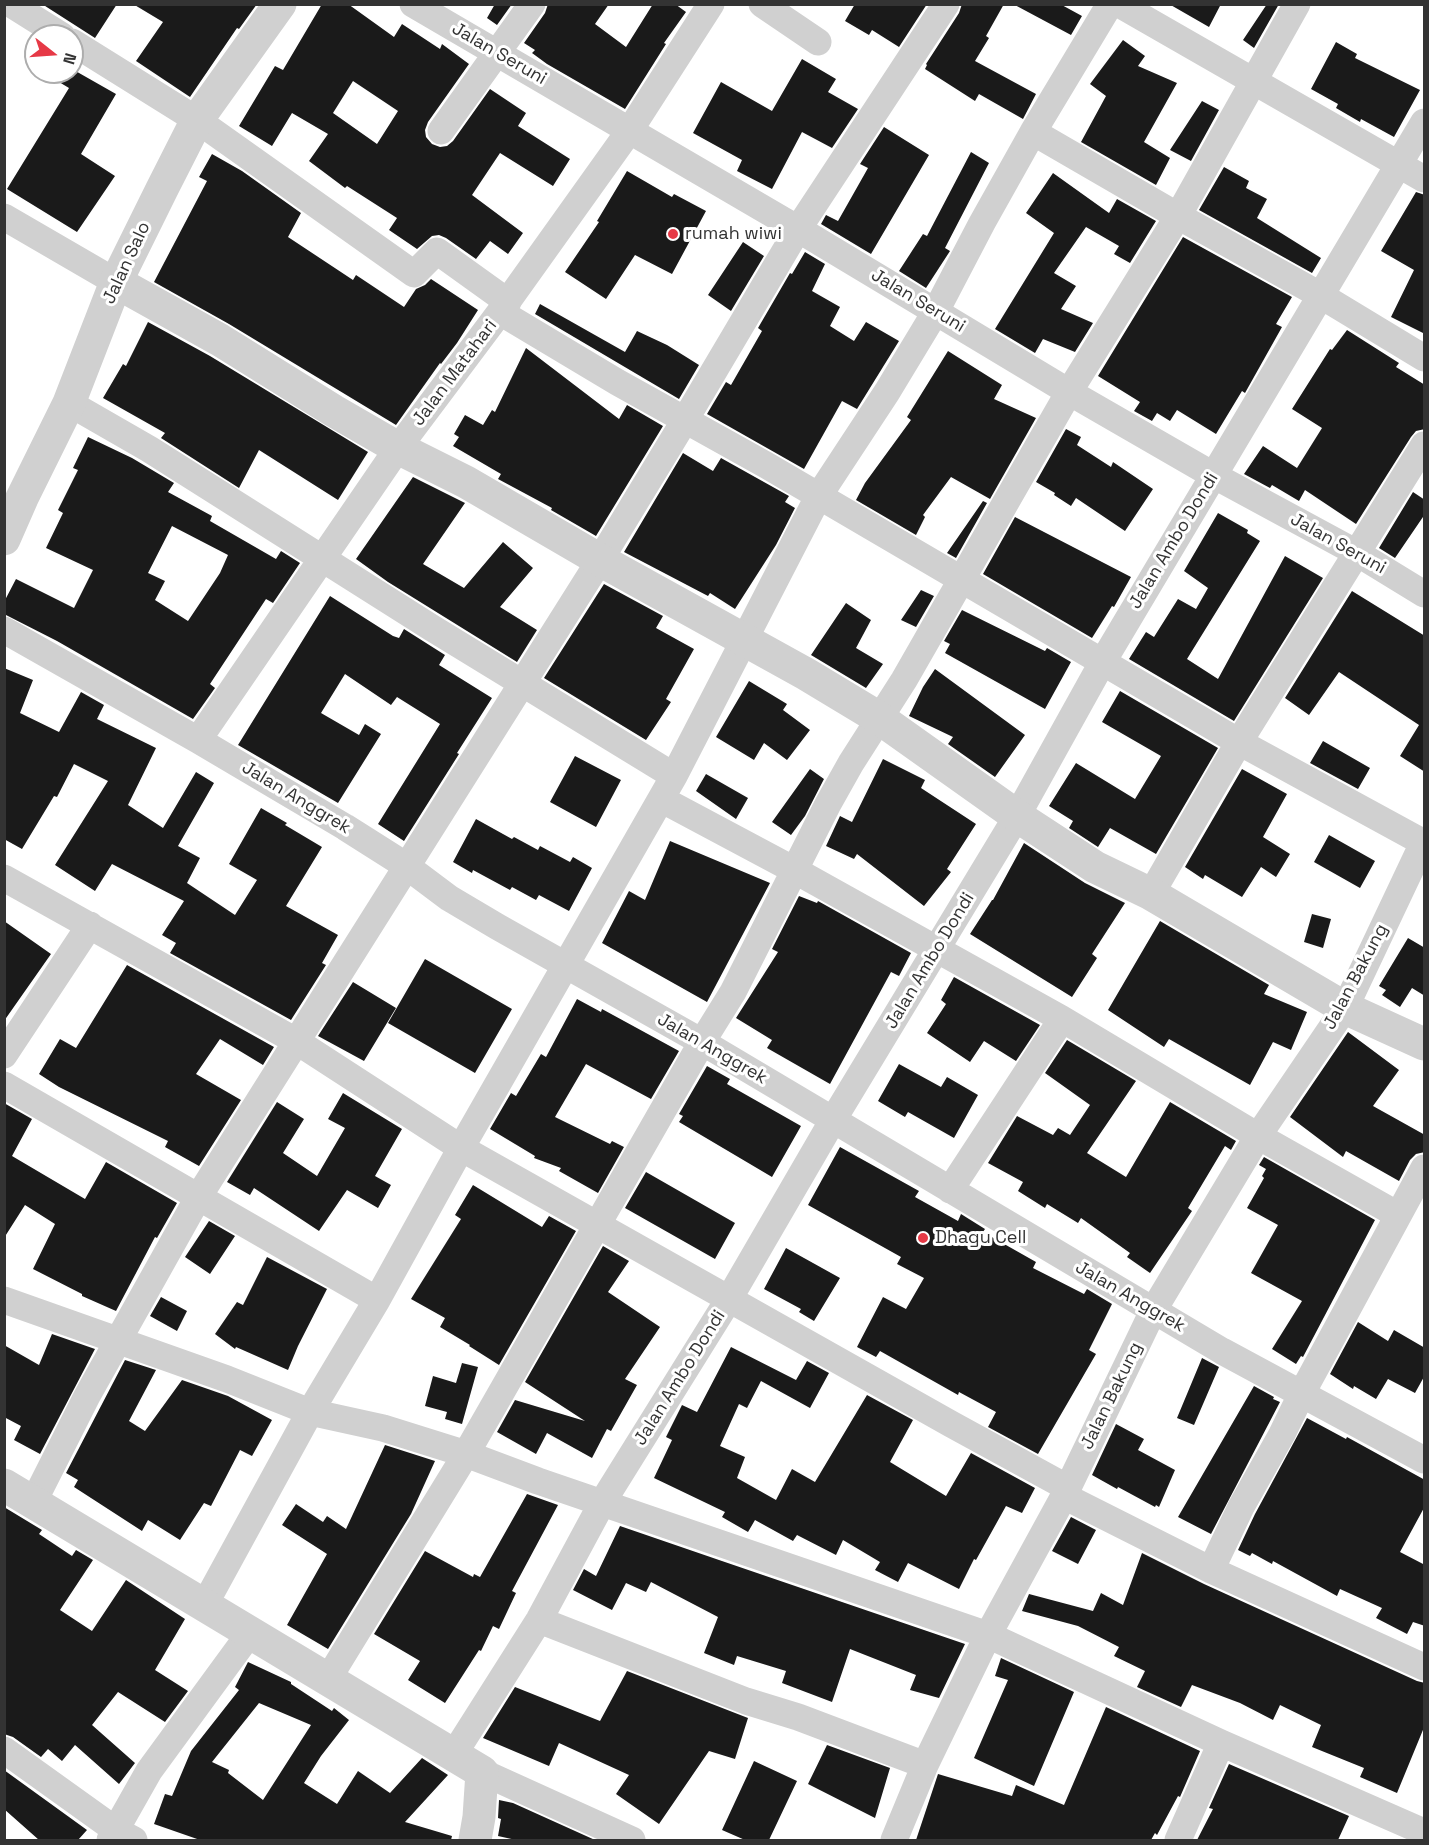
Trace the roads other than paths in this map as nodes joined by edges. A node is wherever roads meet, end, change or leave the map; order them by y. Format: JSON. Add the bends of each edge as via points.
{"nodes":[{"id":1,"x":11,"y":4,"type":"edge"},
{"id":2,"x":280,"y":4,"type":"edge"},
{"id":3,"x":413,"y":4,"type":"edge"},
{"id":4,"x":532,"y":4,"type":"edge"},
{"id":5,"x":711,"y":4,"type":"edge"},
{"id":6,"x":762,"y":4,"type":"edge"},
{"id":7,"x":946,"y":4,"type":"edge"},
{"id":8,"x":1110,"y":4,"type":"edge"},
{"id":9,"x":1119,"y":4,"type":"edge"},
{"id":10,"x":1297,"y":4,"type":"edge"},
{"id":11,"x":43,"y":24,"type":"edge"},
{"id":12,"x":818,"y":42,"type":"dead end"},
{"id":13,"x":84,"y":49,"type":"edge"},
{"id":14,"x":498,"y":53,"type":"junction"},
{"id":15,"x":1252,"y":82,"type":"junction"},
{"id":16,"x":197,"y":120,"type":"junction"},
{"id":17,"x":1425,"y":122,"type":"edge"},
{"id":18,"x":630,"y":130,"type":"junction"},
{"id":19,"x":441,"y":131,"type":"dead end"},
{"id":20,"x":1033,"y":132,"type":"junction"},
{"id":21,"x":1399,"y":164,"type":"junction"},
{"id":22,"x":1425,"y":179,"type":"edge"},
{"id":23,"x":1178,"y":216,"type":"junction"},
{"id":24,"x":4,"y":217,"type":"edge"},
{"id":25,"x":798,"y":229,"type":"junction"},
{"id":26,"x":116,"y":282,"type":"junction"},
{"id":27,"x":1320,"y":296,"type":"junction"},
{"id":28,"x":504,"y":307,"type":"junction"},
{"id":29,"x":936,"y":311,"type":"junction"},
{"id":30,"x":1425,"y":358,"type":"edge"},
{"id":31,"x":1069,"y":392,"type":"junction"},
{"id":32,"x":69,"y":403,"type":"junction"},
{"id":33,"x":685,"y":420,"type":"junction"},
{"id":34,"x":1425,"y":445,"type":"edge"},
{"id":35,"x":398,"y":448,"type":"junction"},
{"id":36,"x":1213,"y":475,"type":"junction"},
{"id":37,"x":818,"y":497,"type":"junction"},
{"id":38,"x":4,"y":539,"type":"edge"},
{"id":39,"x":1357,"y":553,"type":"junction"},
{"id":40,"x":322,"y":560,"type":"junction"},
{"id":41,"x":600,"y":560,"type":"junction"},
{"id":42,"x":962,"y":579,"type":"junction"},
{"id":43,"x":1425,"y":594,"type":"edge"},
{"id":44,"x":4,"y":630,"type":"edge"},
{"id":45,"x":746,"y":640,"type":"junction"},
{"id":46,"x":1102,"y":663,"type":"junction"},
{"id":47,"x":521,"y":682,"type":"junction"},
{"id":48,"x":879,"y":718,"type":"junction"},
{"id":49,"x":198,"y":740,"type":"junction"},
{"id":50,"x":1239,"y":742,"type":"junction"},
{"id":51,"x":668,"y":787,"type":"junction"},
{"id":52,"x":1017,"y":816,"type":"junction"},
{"id":53,"x":1424,"y":842,"type":"edge"},
{"id":54,"x":405,"y":866,"type":"junction"},
{"id":55,"x":796,"y":871,"type":"junction"},
{"id":56,"x":4,"y":878,"type":"edge"},
{"id":57,"x":1152,"y":894,"type":"junction"},
{"id":58,"x":90,"y":925,"type":"junction"},
{"id":59,"x":937,"y":949,"type":"junction"},
{"id":60,"x":567,"y":966,"type":"junction"},
{"id":61,"x":1345,"y":1008,"type":"junction"},
{"id":62,"x":1062,"y":1019,"type":"junction"},
{"id":63,"x":296,"y":1041,"type":"junction"},
{"id":64,"x":702,"y":1042,"type":"junction"},
{"id":65,"x":1425,"y":1044,"type":"edge"},
{"id":66,"x":4,"y":1054,"type":"edge"},
{"id":67,"x":4,"y":1085,"type":"edge"},
{"id":68,"x":833,"y":1120,"type":"junction"},
{"id":69,"x":1258,"y":1136,"type":"junction"},
{"id":70,"x":461,"y":1148,"type":"junction"},
{"id":71,"x":1425,"y":1168,"type":"edge"},
{"id":72,"x":950,"y":1190,"type":"junction"},
{"id":73,"x":198,"y":1196,"type":"junction"},
{"id":74,"x":1398,"y":1215,"type":"junction"},
{"id":75,"x":598,"y":1224,"type":"junction"},
{"id":76,"x":729,"y":1299,"type":"junction"},
{"id":77,"x":4,"y":1300,"type":"edge"},
{"id":78,"x":377,"y":1300,"type":"junction"},
{"id":79,"x":1153,"y":1311,"type":"junction"},
{"id":80,"x":118,"y":1341,"type":"junction"},
{"id":81,"x":1302,"y":1393,"type":"junction"},
{"id":82,"x":310,"y":1412,"type":"junction"},
{"id":83,"x":466,"y":1454,"type":"junction"},
{"id":84,"x":1425,"y":1460,"type":"edge"},
{"id":85,"x":4,"y":1485,"type":"edge"},
{"id":86,"x":1066,"y":1492,"type":"junction"},
{"id":87,"x":33,"y":1503,"type":"junction"},
{"id":88,"x":602,"y":1503,"type":"junction"},
{"id":89,"x":1211,"y":1570,"type":"junction"},
{"id":90,"x":205,"y":1604,"type":"junction"},
{"id":91,"x":539,"y":1620,"type":"junction"},
{"id":92,"x":250,"y":1633,"type":"junction"},
{"id":93,"x":988,"y":1635,"type":"junction"},
{"id":94,"x":1425,"y":1667,"type":"edge"},
{"id":95,"x":328,"y":1678,"type":"junction"},
{"id":96,"x":1221,"y":1743,"type":"junction"},
{"id":97,"x":4,"y":1750,"type":"edge"},
{"id":98,"x":454,"y":1754,"type":"junction"},
{"id":99,"x":925,"y":1765,"type":"junction"},
{"id":100,"x":482,"y":1772,"type":"junction"},
{"id":101,"x":1425,"y":1832,"type":"edge"},
{"id":102,"x":120,"y":1837,"type":"edge"},
{"id":103,"x":475,"y":1840,"type":"edge"},
{"id":104,"x":632,"y":1840,"type":"edge"},
{"id":105,"x":894,"y":1840,"type":"edge"},
{"id":106,"x":1178,"y":1840,"type":"edge"}],
"edges":[{"from":1,"to":11,"type":"street"},
{"from":2,"to":16,"type":"street","name":"Jalan Salo"},
{"from":3,"to":14,"type":"street","name":"Jalan Seruni"},
{"from":4,"to":14,"type":"street"},
{"from":5,"to":18,"type":"street","name":"Jalan Matahari"},
{"from":6,"to":12,"type":"street"},
{"from":7,"to":25,"type":"street"},
{"from":8,"to":20,"type":"street"},
{"from":9,"to":15,"type":"street"},
{"from":10,"to":15,"type":"street"},
{"from":13,"to":16,"type":"street"},
{"from":14,"to":18,"type":"street","name":"Jalan Seruni"},
{"from":14,"to":19,"type":"street"},
{"from":15,"to":21,"type":"street"},
{"from":15,"to":23,"type":"street"},
{"from":16,"to":26,"type":"street","name":"Jalan Salo"},
{"from":16,"to":28,"type":"street","via":[[414,274],[437,251]]},
{"from":17,"to":21,"type":"street","name":"Jalan Ambo Dondi"},
{"from":18,"to":25,"type":"street","name":"Jalan Seruni"},
{"from":18,"to":28,"type":"street","name":"Jalan Matahari"},
{"from":20,"to":23,"type":"street"},
{"from":20,"to":29,"type":"street"},
{"from":21,"to":22,"type":"street"},
{"from":21,"to":27,"type":"street","name":"Jalan Ambo Dondi"},
{"from":23,"to":27,"type":"street"},
{"from":23,"to":31,"type":"street"},
{"from":24,"to":26,"type":"street"},
{"from":25,"to":29,"type":"street","name":"Jalan Seruni"},
{"from":25,"to":33,"type":"street"},
{"from":26,"to":32,"type":"street","name":"Jalan Salo"},
{"from":26,"to":35,"type":"street"},
{"from":27,"to":30,"type":"street"},
{"from":27,"to":36,"type":"street","name":"Jalan Ambo Dondi"},
{"from":28,"to":33,"type":"street"},
{"from":28,"to":35,"type":"street","name":"Jalan Matahari"},
{"from":29,"to":31,"type":"street","name":"Jalan Seruni"},
{"from":29,"to":37,"type":"street"},
{"from":31,"to":36,"type":"street","name":"Jalan Seruni"},
{"from":31,"to":42,"type":"street"},
{"from":32,"to":38,"type":"street","name":"Jalan Salo"},
{"from":32,"to":40,"type":"street","via":[[149,449]]},
{"from":33,"to":37,"type":"street"},
{"from":33,"to":41,"type":"street"},
{"from":34,"to":39,"type":"street"},
{"from":35,"to":40,"type":"street","name":"Jalan Matahari"},
{"from":35,"to":41,"type":"street","via":[[466,482]]},
{"from":36,"to":39,"type":"street","name":"Jalan Seruni"},
{"from":36,"to":46,"type":"street","name":"Jalan Ambo Dondi"},
{"from":37,"to":42,"type":"street"},
{"from":37,"to":45,"type":"street"},
{"from":39,"to":43,"type":"street","name":"Jalan Seruni"},
{"from":39,"to":50,"type":"street"},
{"from":40,"to":47,"type":"street"},
{"from":40,"to":49,"type":"street","name":"Jalan Matahari"},
{"from":41,"to":45,"type":"street"},
{"from":41,"to":47,"type":"street"},
{"from":42,"to":46,"type":"street"},
{"from":42,"to":48,"type":"street"},
{"from":44,"to":49,"type":"street","name":"Jalan Anggrek"},
{"from":45,"to":48,"type":"street"},
{"from":45,"to":51,"type":"street"},
{"from":46,"to":50,"type":"street"},
{"from":46,"to":52,"type":"street","name":"Jalan Ambo Dondi"},
{"from":47,"to":51,"type":"street"},
{"from":47,"to":54,"type":"street"},
{"from":48,"to":52,"type":"street"},
{"from":48,"to":55,"type":"street","via":[[828,804]]},
{"from":49,"to":54,"type":"street","name":"Jalan Anggrek"},
{"from":50,"to":53,"type":"street"},
{"from":50,"to":57,"type":"street"},
{"from":51,"to":55,"type":"street"},
{"from":51,"to":60,"type":"street"},
{"from":52,"to":57,"type":"street","via":[[1095,867]]},
{"from":52,"to":59,"type":"street","name":"Jalan Ambo Dondi"},
{"from":53,"to":61,"type":"street","name":"Jalan Bakung"},
{"from":54,"to":60,"type":"street","name":"Jalan Anggrek","via":[[449,898]]},
{"from":54,"to":63,"type":"street"},
{"from":55,"to":59,"type":"street"},
{"from":55,"to":64,"type":"street","via":[[733,992]]},
{"from":56,"to":58,"type":"street"},
{"from":57,"to":61,"type":"street"},
{"from":58,"to":63,"type":"street"},
{"from":58,"to":66,"type":"street"},
{"from":59,"to":62,"type":"street"},
{"from":59,"to":68,"type":"street","name":"Jalan Ambo Dondi"},
{"from":60,"to":64,"type":"street","name":"Jalan Anggrek"},
{"from":60,"to":70,"type":"street"},
{"from":61,"to":65,"type":"street"},
{"from":61,"to":69,"type":"street","name":"Jalan Bakung"},
{"from":62,"to":69,"type":"street"},
{"from":62,"to":72,"type":"street"},
{"from":63,"to":70,"type":"street"},
{"from":63,"to":73,"type":"street"},
{"from":64,"to":68,"type":"street","name":"Jalan Anggrek"},
{"from":64,"to":75,"type":"street"},
{"from":67,"to":73,"type":"street"},
{"from":68,"to":72,"type":"street","name":"Jalan Anggrek"},
{"from":68,"to":76,"type":"street","name":"Jalan Ambo Dondi"},
{"from":69,"to":74,"type":"street"},
{"from":69,"to":79,"type":"street","name":"Jalan Bakung"},
{"from":70,"to":75,"type":"street"},
{"from":70,"to":78,"type":"street"},
{"from":71,"to":74,"type":"street"},
{"from":72,"to":79,"type":"street","name":"Jalan Anggrek"},
{"from":73,"to":78,"type":"street"},
{"from":73,"to":80,"type":"street"},
{"from":74,"to":81,"type":"street"},
{"from":75,"to":76,"type":"street"},
{"from":75,"to":83,"type":"street"},
{"from":76,"to":86,"type":"street"},
{"from":76,"to":88,"type":"street","name":"Jalan Ambo Dondi"},
{"from":77,"to":80,"type":"street"},
{"from":78,"to":82,"type":"street"},
{"from":79,"to":81,"type":"street","name":"Jalan Anggrek"},
{"from":79,"to":86,"type":"street","name":"Jalan Bakung"},
{"from":80,"to":82,"type":"street"},
{"from":80,"to":87,"type":"street"},
{"from":81,"to":84,"type":"street","name":"Jalan Anggrek"},
{"from":81,"to":89,"type":"street"},
{"from":82,"to":83,"type":"street","via":[[383,1428]]},
{"from":82,"to":90,"type":"street"},
{"from":83,"to":88,"type":"street"},
{"from":83,"to":95,"type":"street"},
{"from":85,"to":87,"type":"street"},
{"from":86,"to":89,"type":"street"},
{"from":86,"to":93,"type":"street","name":"Jalan Bakung"},
{"from":87,"to":90,"type":"street"},
{"from":88,"to":91,"type":"street","name":"Jalan Ambo Dondi"},
{"from":88,"to":93,"type":"street"},
{"from":89,"to":94,"type":"street"},
{"from":90,"to":92,"type":"street"},
{"from":91,"to":98,"type":"street","name":"Jalan Ambo Dondi"},
{"from":91,"to":99,"type":"street","via":[[746,1701]]},
{"from":92,"to":95,"type":"street"},
{"from":92,"to":102,"type":"street","via":[[149,1771]]},
{"from":93,"to":96,"type":"street"},
{"from":93,"to":99,"type":"street","name":"Jalan Bakung"},
{"from":95,"to":98,"type":"street"},
{"from":96,"to":101,"type":"street"},
{"from":96,"to":106,"type":"street"},
{"from":97,"to":102,"type":"street"},
{"from":98,"to":100,"type":"street"},
{"from":99,"to":105,"type":"street","name":"Jalan Bakung"},
{"from":100,"to":103,"type":"street"},
{"from":100,"to":104,"type":"street"}]}
